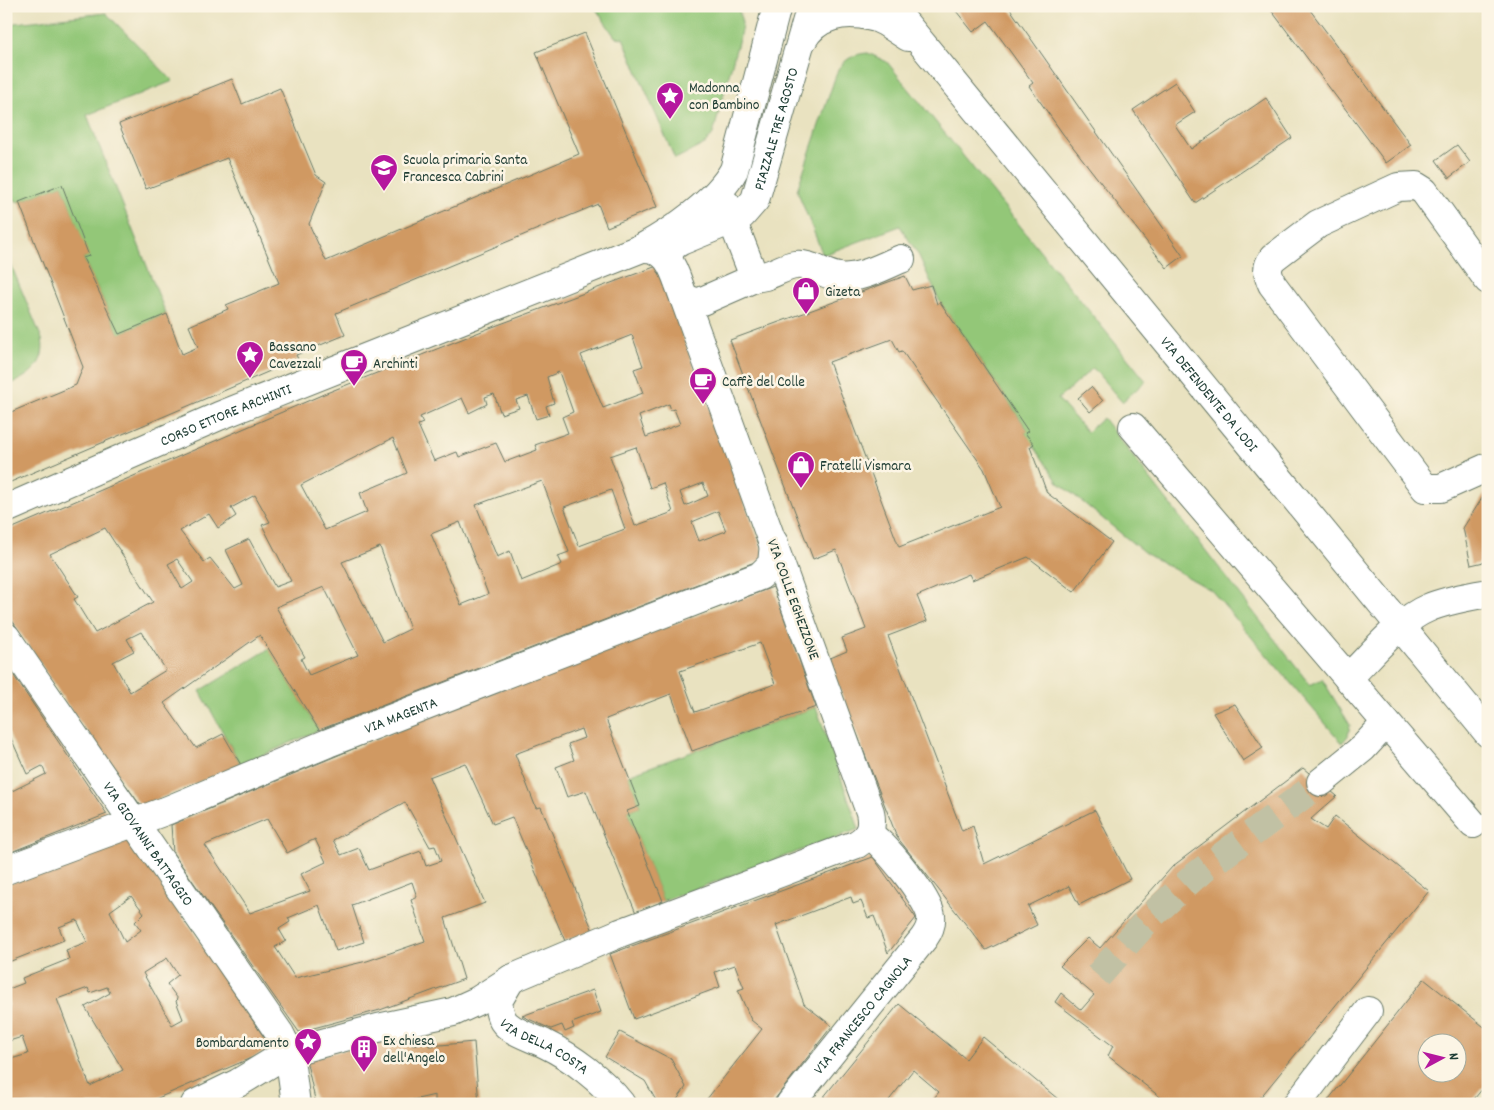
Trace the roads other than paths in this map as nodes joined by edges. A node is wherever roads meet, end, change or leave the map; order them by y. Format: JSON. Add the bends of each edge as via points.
{"nodes":[{"id":1,"x":777,"y":6,"type":"edge"},
{"id":2,"x":811,"y":6,"type":"edge"},
{"id":3,"x":851,"y":6,"type":"edge"},
{"id":4,"x":884,"y":12,"type":"edge"},
{"id":5,"x":802,"y":41,"type":"junction"},
{"id":6,"x":734,"y":170,"type":"junction"},
{"id":7,"x":732,"y":220,"type":"junction"},
{"id":8,"x":642,"y":248,"type":"junction"},
{"id":9,"x":901,"y":259,"type":"dead end"},
{"id":10,"x":669,"y":262,"type":"junction"},
{"id":11,"x":751,"y":277,"type":"junction"},
{"id":12,"x":1488,"y":280,"type":"edge"},
{"id":13,"x":684,"y":298,"type":"junction"},
{"id":14,"x":1133,"y":427,"type":"dead end"},
{"id":15,"x":1488,"y":467,"type":"edge"},
{"id":16,"x":6,"y":509,"type":"edge"},
{"id":17,"x":774,"y":543,"type":"junction"},
{"id":18,"x":1488,"y":593,"type":"edge"},
{"id":19,"x":1402,"y":626,"type":"junction"},
{"id":20,"x":6,"y":637,"type":"edge"},
{"id":21,"x":1348,"y":678,"type":"junction"},
{"id":22,"x":1386,"y":723,"type":"junction"},
{"id":23,"x":1488,"y":733,"type":"edge"},
{"id":24,"x":1321,"y":782,"type":"tunnel mouth"},
{"id":25,"x":134,"y":822,"type":"junction"},
{"id":26,"x":1472,"y":824,"type":"dead end"},
{"id":27,"x":868,"y":834,"type":"junction"},
{"id":28,"x":6,"y":870,"type":"edge"},
{"id":29,"x":511,"y":978,"type":"junction"},
{"id":30,"x":1368,"y":1011,"type":"dead end"},
{"id":31,"x":289,"y":1052,"type":"junction"},
{"id":32,"x":195,"y":1104,"type":"edge"},
{"id":33,"x":296,"y":1104,"type":"edge"},
{"id":34,"x":621,"y":1104,"type":"edge"},
{"id":35,"x":790,"y":1104,"type":"edge"},
{"id":36,"x":1297,"y":1104,"type":"edge"}],
"edges":[{"from":1,"to":6,"type":"street","name":"PIAZZALE TRE AGOSTO"},
{"from":2,"to":5,"type":"street","name":"PIAZZALE TRE AGOSTO"},
{"from":3,"to":4,"type":"street","name":"VIA DEFENDENTE DA LODI"},
{"from":4,"to":5,"type":"street","via":[[828,17],[816,23]]},
{"from":4,"to":19,"type":"street","name":"VIA DEFENDENTE DA LODI","via":[[930,56]]},
{"from":5,"to":7,"type":"street","name":"PIAZZALE TRE AGOSTO","via":[[755,200],[742,215]]},
{"from":6,"to":7,"type":"street","via":[[726,197]]},
{"from":6,"to":8,"type":"street","name":"PIAZZALE TRE AGOSTO","via":[[720,190],[662,237]]},
{"from":7,"to":10,"type":"street","name":"PIAZZALE TRE AGOSTO","via":[[672,246]]},
{"from":7,"to":11,"type":"street","via":[[751,269]]},
{"from":8,"to":10,"type":"street","via":[[656,249]]},
{"from":8,"to":16,"type":"street","name":"CORSO ETTORE ARCHINTI","via":[[228,413]]},
{"from":9,"to":11,"type":"street","via":[[849,278],[802,265],[762,277]]},
{"from":10,"to":13,"type":"street","name":"VIA COLLE EGHEZZONE"},
{"from":11,"to":13,"type":"street","via":[[746,284],[702,301]]},
{"from":12,"to":15,"type":"street","via":[[1424,191],[1407,185],[1318,224],[1268,265],[1272,284],[1425,488],[1441,488]]},
{"from":13,"to":17,"type":"street","name":"VIA COLLE EGHEZZONE"},
{"from":14,"to":21,"type":"street"},
{"from":17,"to":25,"type":"street","name":"VIA MAGENTA","via":[[772,564],[760,576],[337,739]]},
{"from":17,"to":27,"type":"street","name":"VIA COLLE EGHEZZONE","via":[[870,812],[872,820]]},
{"from":18,"to":19,"type":"street","via":[[1433,606]]},
{"from":19,"to":21,"type":"street"},
{"from":19,"to":23,"type":"street","name":"VIA DEFENDENTE DA LODI"},
{"from":20,"to":25,"type":"street","name":"VIA GIOVANNI BATTAGGIO"},
{"from":21,"to":22,"type":"street"},
{"from":22,"to":24,"type":"street","via":[[1363,748]]},
{"from":22,"to":26,"type":"street"},
{"from":25,"to":28,"type":"street","name":"VIA MAGENTA"},
{"from":25,"to":31,"type":"street","name":"VIA GIOVANNI BATTAGGIO","via":[[280,1034]]},
{"from":27,"to":29,"type":"street","via":[[856,844]]},
{"from":27,"to":35,"type":"street","name":"VIA FRANCESCO CAGNOLA","via":[[880,842],[925,900],[931,922],[924,938]]},
{"from":29,"to":31,"type":"street","via":[[477,1001],[453,1012]]},
{"from":29,"to":34,"type":"street","name":"VIA DELLA COSTA","via":[[498,1001],[502,1019],[508,1026],[548,1045],[582,1068]]},
{"from":30,"to":36,"type":"street"},
{"from":31,"to":32,"type":"street","via":[[238,1084]]},
{"from":31,"to":33,"type":"street"}]}
